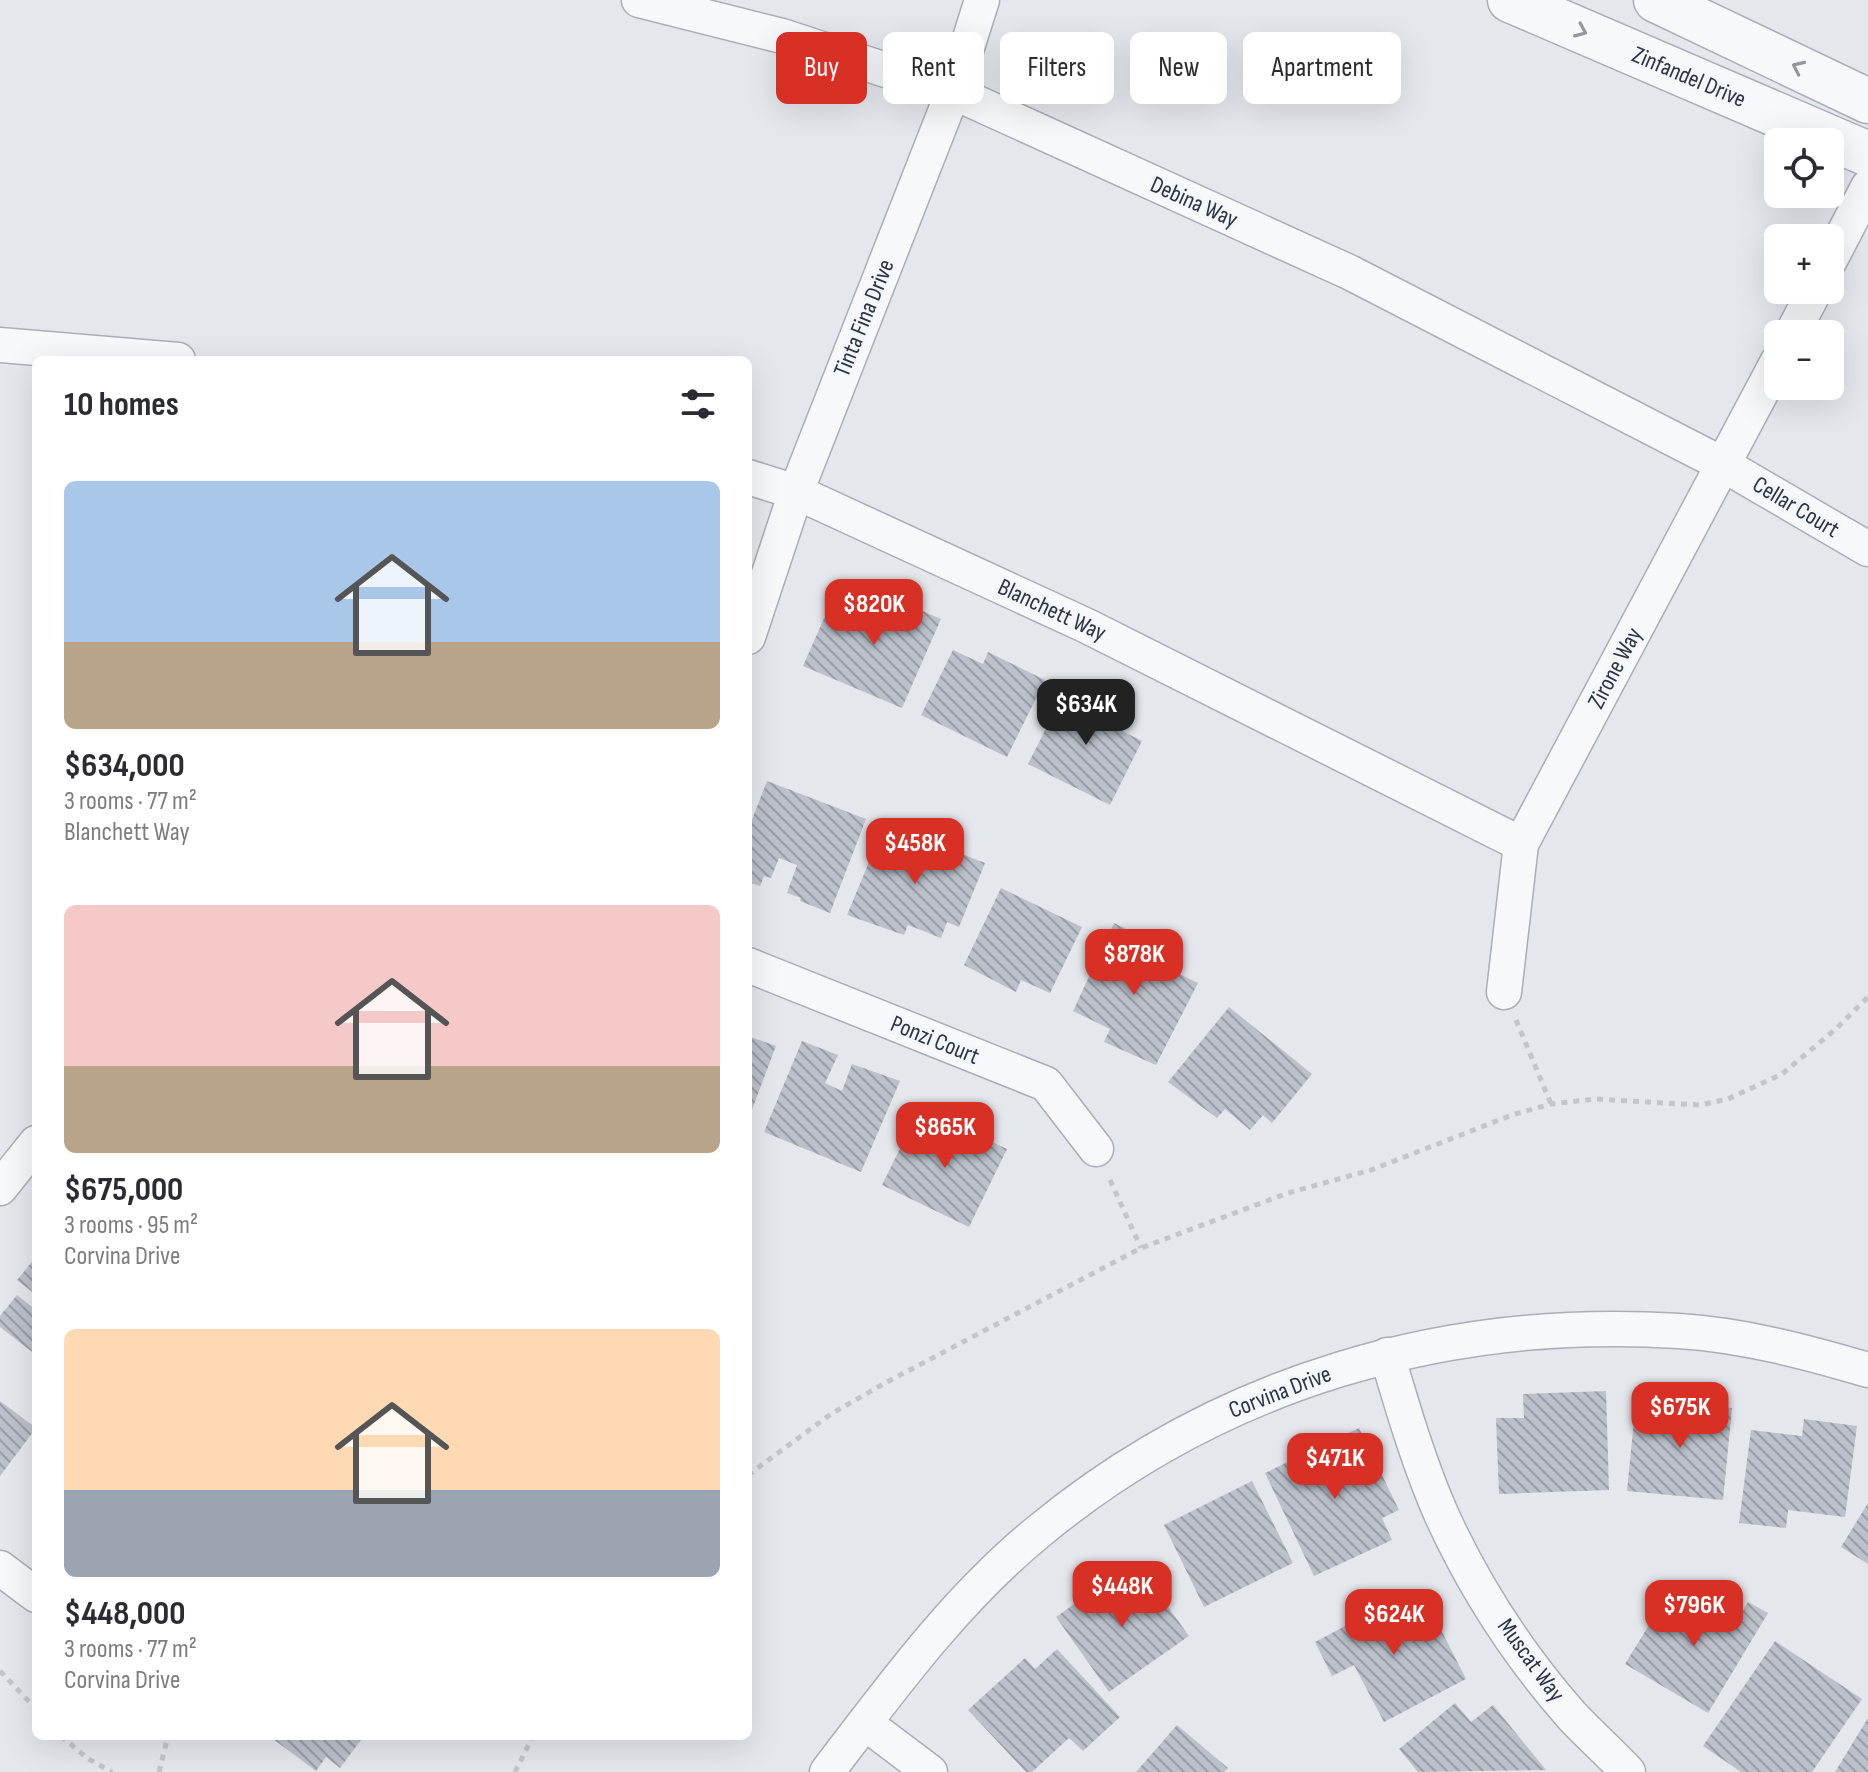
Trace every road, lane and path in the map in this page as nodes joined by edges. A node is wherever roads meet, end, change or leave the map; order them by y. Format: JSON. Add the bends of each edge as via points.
{"nodes":[{"id":1,"x":639,"y":0,"type":"edge"},
{"id":2,"x":982,"y":0,"type":"edge"},
{"id":3,"x":1510,"y":0,"type":"edge"},
{"id":4,"x":1656,"y":0,"type":"edge"},
{"id":5,"x":972,"y":32,"type":"edge"},
{"id":6,"x":883,"y":69,"type":"edge"},
{"id":7,"x":1868,"y":101,"type":"edge"},
{"id":8,"x":948,"y":104,"type":"edge"},
{"id":9,"x":979,"y":104,"type":"edge"},
{"id":10,"x":1868,"y":154,"type":"edge"},
{"id":11,"x":1868,"y":187,"type":"edge"},
{"id":12,"x":1844,"y":233,"type":"edge"},
{"id":13,"x":0,"y":345,"type":"edge"},
{"id":14,"x":131,"y":356,"type":"edge"},
{"id":15,"x":1764,"y":388,"type":"edge"},
{"id":16,"x":1724,"y":465,"type":"junction"},
{"id":17,"x":752,"y":478,"type":"edge"},
{"id":18,"x":796,"y":492,"type":"junction"},
{"id":19,"x":1868,"y":549,"type":"edge"},
{"id":20,"x":752,"y":625,"type":"edge"},
{"id":21,"x":1521,"y":844,"type":"junction"},
{"id":22,"x":752,"y":967,"type":"edge"},
{"id":23,"x":1504,"y":992,"type":"joint"},
{"id":24,"x":1868,"y":997,"type":"edge"},
{"id":25,"x":1551,"y":1104,"type":"junction"},
{"id":26,"x":32,"y":1148,"type":"edge"},
{"id":27,"x":1096,"y":1149,"type":"joint"},
{"id":28,"x":0,"y":1188,"type":"edge"},
{"id":29,"x":1141,"y":1248,"type":"junction"},
{"id":30,"x":1387,"y":1355,"type":"junction"},
{"id":31,"x":1868,"y":1370,"type":"edge"},
{"id":32,"x":752,"y":1472,"type":"edge"},
{"id":33,"x":0,"y":1568,"type":"edge"},
{"id":34,"x":32,"y":1592,"type":"edge"},
{"id":35,"x":0,"y":1671,"type":"edge"},
{"id":36,"x":32,"y":1705,"type":"edge"},
{"id":37,"x":865,"y":1723,"type":"junction"},
{"id":38,"x":66,"y":1740,"type":"edge"},
{"id":39,"x":167,"y":1740,"type":"edge"},
{"id":40,"x":531,"y":1740,"type":"edge"},
{"id":41,"x":112,"y":1772,"type":"edge"},
{"id":42,"x":159,"y":1772,"type":"edge"},
{"id":43,"x":515,"y":1772,"type":"edge"},
{"id":44,"x":827,"y":1772,"type":"edge"},
{"id":45,"x":930,"y":1772,"type":"edge"},
{"id":46,"x":1628,"y":1772,"type":"edge"}],
"edges":[{"from":1,"to":6,"type":"street","name":"Debina Way","via":[[782,36]]},
{"from":2,"to":5,"type":"street","name":"Tinta Fina Drive"},
{"from":3,"to":10,"type":"street","name":"Zinfandel Drive","one_way":true},
{"from":7,"to":4,"type":"street","one_way":true},
{"from":8,"to":18,"type":"street","name":"Tinta Fina Drive"},
{"from":9,"to":16,"type":"street","name":"Debina Way","via":[[1349,272]]},
{"from":11,"to":12,"type":"street"},
{"from":13,"to":14,"type":"street"},
{"from":15,"to":16,"type":"street","name":"Zirone Way"},
{"from":16,"to":19,"type":"street","name":"Cellar Court"},
{"from":16,"to":21,"type":"street","name":"Zirone Way"},
{"from":17,"to":18,"type":"street","name":"Blanchett Way"},
{"from":18,"to":20,"type":"street","name":"Tinta Fina Drive"},
{"from":18,"to":21,"type":"street","name":"Blanchett Way","via":[[1087,626]]},
{"from":21,"to":23,"type":"street","name":"Zirone Way"},
{"from":22,"to":27,"type":"street","name":"Ponzi Court","via":[[1046,1084]]},
{"from":23,"to":25,"type":"path"},
{"from":24,"to":25,"type":"path","via":[[1782,1074],[1728,1099],[1700,1105],[1595,1099]]},
{"from":25,"to":29,"type":"path"},
{"from":26,"to":28,"type":"street"},
{"from":27,"to":29,"type":"path"},
{"from":29,"to":32,"type":"path","via":[[858,1398]]},
{"from":30,"to":31,"type":"street","name":"Corvina Drive","via":[[1498,1335],[1582,1328],[1681,1331],[1811,1353]]},
{"from":30,"to":37,"type":"street","name":"Corvina Drive","via":[[1262,1396],[1117,1473],[1038,1532],[966,1599]]},
{"from":30,"to":46,"type":"street","name":"Muscat Way","via":[[1432,1491],[1482,1591],[1572,1716]]},
{"from":33,"to":34,"type":"street"},
{"from":35,"to":36,"type":"path"},
{"from":37,"to":44,"type":"street","name":"Corvina Drive"},
{"from":37,"to":45,"type":"street"},
{"from":38,"to":41,"type":"path"},
{"from":39,"to":42,"type":"path"},
{"from":40,"to":43,"type":"path"}]}
